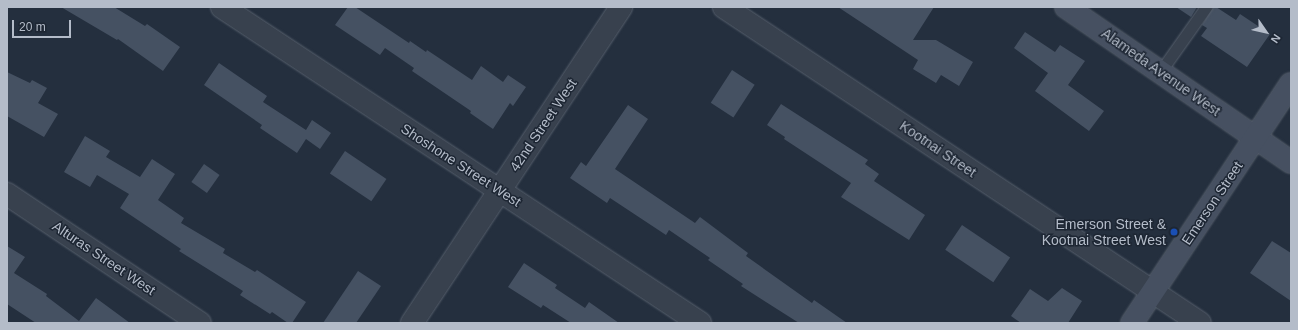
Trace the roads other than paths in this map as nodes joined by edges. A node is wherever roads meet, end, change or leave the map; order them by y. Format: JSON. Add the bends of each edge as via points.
{"nodes":[{"id":1,"x":222,"y":7,"type":"edge"},
{"id":2,"x":621,"y":7,"type":"edge"},
{"id":3,"x":724,"y":7,"type":"edge"},
{"id":4,"x":1066,"y":7,"type":"edge"},
{"id":5,"x":1206,"y":7,"type":"edge"},
{"id":6,"x":1160,"y":72,"type":"junction"},
{"id":7,"x":1291,"y":84,"type":"edge"},
{"id":8,"x":1256,"y":137,"type":"junction"},
{"id":9,"x":1291,"y":162,"type":"edge"},
{"id":10,"x":499,"y":190,"type":"junction"},
{"id":11,"x":7,"y":194,"type":"edge"},
{"id":12,"x":1153,"y":292,"type":"junction"},
{"id":13,"x":200,"y":323,"type":"edge"},
{"id":14,"x":412,"y":323,"type":"edge"},
{"id":15,"x":700,"y":323,"type":"edge"},
{"id":16,"x":1132,"y":323,"type":"edge"},
{"id":17,"x":1200,"y":323,"type":"edge"}],
"edges":[{"from":1,"to":10,"type":"street","name":"Shoshone Street West"},
{"from":2,"to":10,"type":"street","name":"42nd Street West"},
{"from":3,"to":12,"type":"street","name":"Kootnai Street"},
{"from":4,"to":6,"type":"main road","name":"Alameda Avenue West"},
{"from":5,"to":6,"type":"lane"},
{"from":6,"to":8,"type":"main road","name":"Alameda Avenue West"},
{"from":7,"to":8,"type":"main road","name":"Emerson Street"},
{"from":8,"to":9,"type":"main road","name":"Alameda Avenue West"},
{"from":8,"to":12,"type":"main road","name":"Emerson Street"},
{"from":10,"to":14,"type":"street","name":"42nd Street West"},
{"from":10,"to":15,"type":"street","name":"Shoshone Street West"},
{"from":11,"to":13,"type":"street","name":"Alturas Street West"},
{"from":12,"to":16,"type":"main road","name":"Emerson Street"},
{"from":12,"to":17,"type":"street","name":"Kootnai Street"}]}
